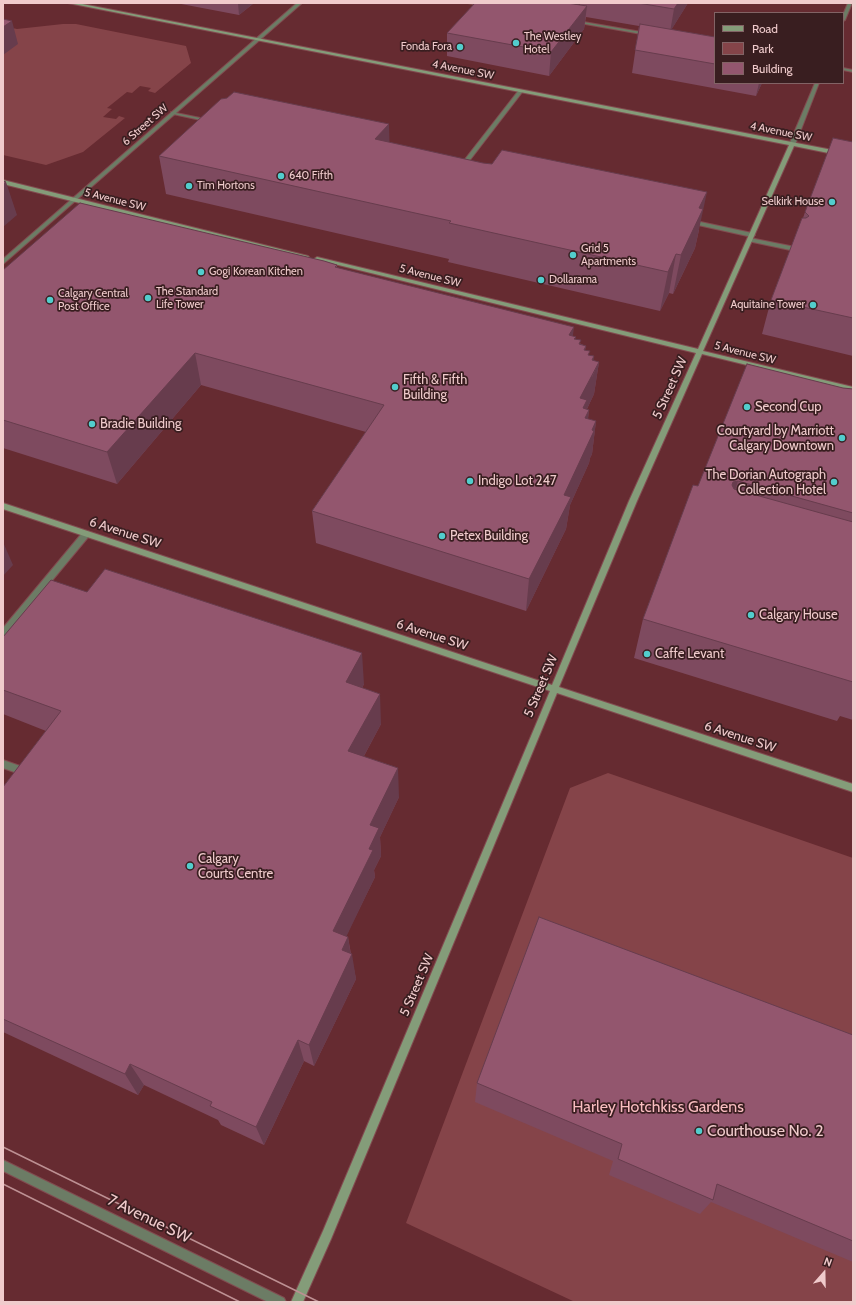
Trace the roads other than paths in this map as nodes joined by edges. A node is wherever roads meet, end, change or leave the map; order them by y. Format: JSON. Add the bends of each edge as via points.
{"nodes":[{"id":1,"x":70,"y":3,"type":"edge"},
{"id":2,"x":300,"y":3,"type":"edge"},
{"id":3,"x":470,"y":3,"type":"edge"},
{"id":4,"x":850,"y":3,"type":"edge"},
{"id":5,"x":493,"y":7,"type":"edge"},
{"id":6,"x":844,"y":18,"type":"edge"},
{"id":7,"x":568,"y":20,"type":"edge"},
{"id":8,"x":652,"y":35,"type":"edge"},
{"id":9,"x":257,"y":40,"type":"junction"},
{"id":10,"x":817,"y":84,"type":"edge"},
{"id":11,"x":521,"y":91,"type":"junction"},
{"id":12,"x":173,"y":113,"type":"junction"},
{"id":13,"x":217,"y":123,"type":"edge"},
{"id":14,"x":792,"y":145,"type":"junction"},
{"id":15,"x":853,"y":156,"type":"edge"},
{"id":16,"x":465,"y":175,"type":"edge"},
{"id":17,"x":3,"y":182,"type":"edge"},
{"id":18,"x":74,"y":200,"type":"junction"},
{"id":19,"x":684,"y":221,"type":"edge"},
{"id":20,"x":751,"y":237,"type":"junction"},
{"id":21,"x":795,"y":249,"type":"edge"},
{"id":22,"x":3,"y":262,"type":"edge"},
{"id":23,"x":700,"y":352,"type":"junction"},
{"id":24,"x":853,"y":389,"type":"edge"},
{"id":25,"x":3,"y":506,"type":"edge"},
{"id":26,"x":86,"y":534,"type":"junction"},
{"id":27,"x":3,"y":634,"type":"edge"},
{"id":28,"x":554,"y":689,"type":"junction"},
{"id":29,"x":3,"y":764,"type":"edge"},
{"id":30,"x":17,"y":769,"type":"edge"},
{"id":31,"x":853,"y":788,"type":"edge"},
{"id":32,"x":3,"y":1165,"type":"edge"},
{"id":33,"x":280,"y":1302,"type":"edge"},
{"id":34,"x":297,"y":1302,"type":"edge"}],
"edges":[{"from":1,"to":9,"type":"main road","name":"4 Avenue SW"},
{"from":2,"to":9,"type":"street","name":"6 Street SW"},
{"from":3,"to":5,"type":"street"},
{"from":4,"to":6,"type":"street"},
{"from":7,"to":8,"type":"street"},
{"from":9,"to":11,"type":"main road","name":"4 Avenue SW"},
{"from":9,"to":12,"type":"street","name":"6 Street SW"},
{"from":10,"to":14,"type":"street","name":"5 Street SW"},
{"from":11,"to":14,"type":"main road","name":"4 Avenue SW"},
{"from":11,"to":16,"type":"street","via":[[457,173]]},
{"from":12,"to":13,"type":"street"},
{"from":12,"to":18,"type":"street","name":"6 Street SW"},
{"from":14,"to":15,"type":"main road","name":"4 Avenue SW"},
{"from":14,"to":20,"type":"main road","name":"5 Street SW"},
{"from":17,"to":18,"type":"main road","name":"5 Avenue SW"},
{"from":18,"to":22,"type":"street","name":"6 Street SW"},
{"from":18,"to":23,"type":"main road","name":"5 Avenue SW"},
{"from":19,"to":20,"type":"street"},
{"from":20,"to":21,"type":"street"},
{"from":20,"to":23,"type":"main road","name":"5 Street SW"},
{"from":23,"to":24,"type":"main road","name":"5 Avenue SW"},
{"from":23,"to":28,"type":"main road","name":"5 Street SW","via":[[630,508]]},
{"from":25,"to":26,"type":"main road","name":"6 Avenue SW"},
{"from":26,"to":27,"type":"street"},
{"from":26,"to":28,"type":"main road","name":"6 Avenue SW"},
{"from":28,"to":31,"type":"main road","name":"6 Avenue SW"},
{"from":28,"to":34,"type":"main road","name":"5 Street SW"},
{"from":29,"to":30,"type":"street"},
{"from":32,"to":33,"type":"street","name":"7 Avenue SW"}]}
